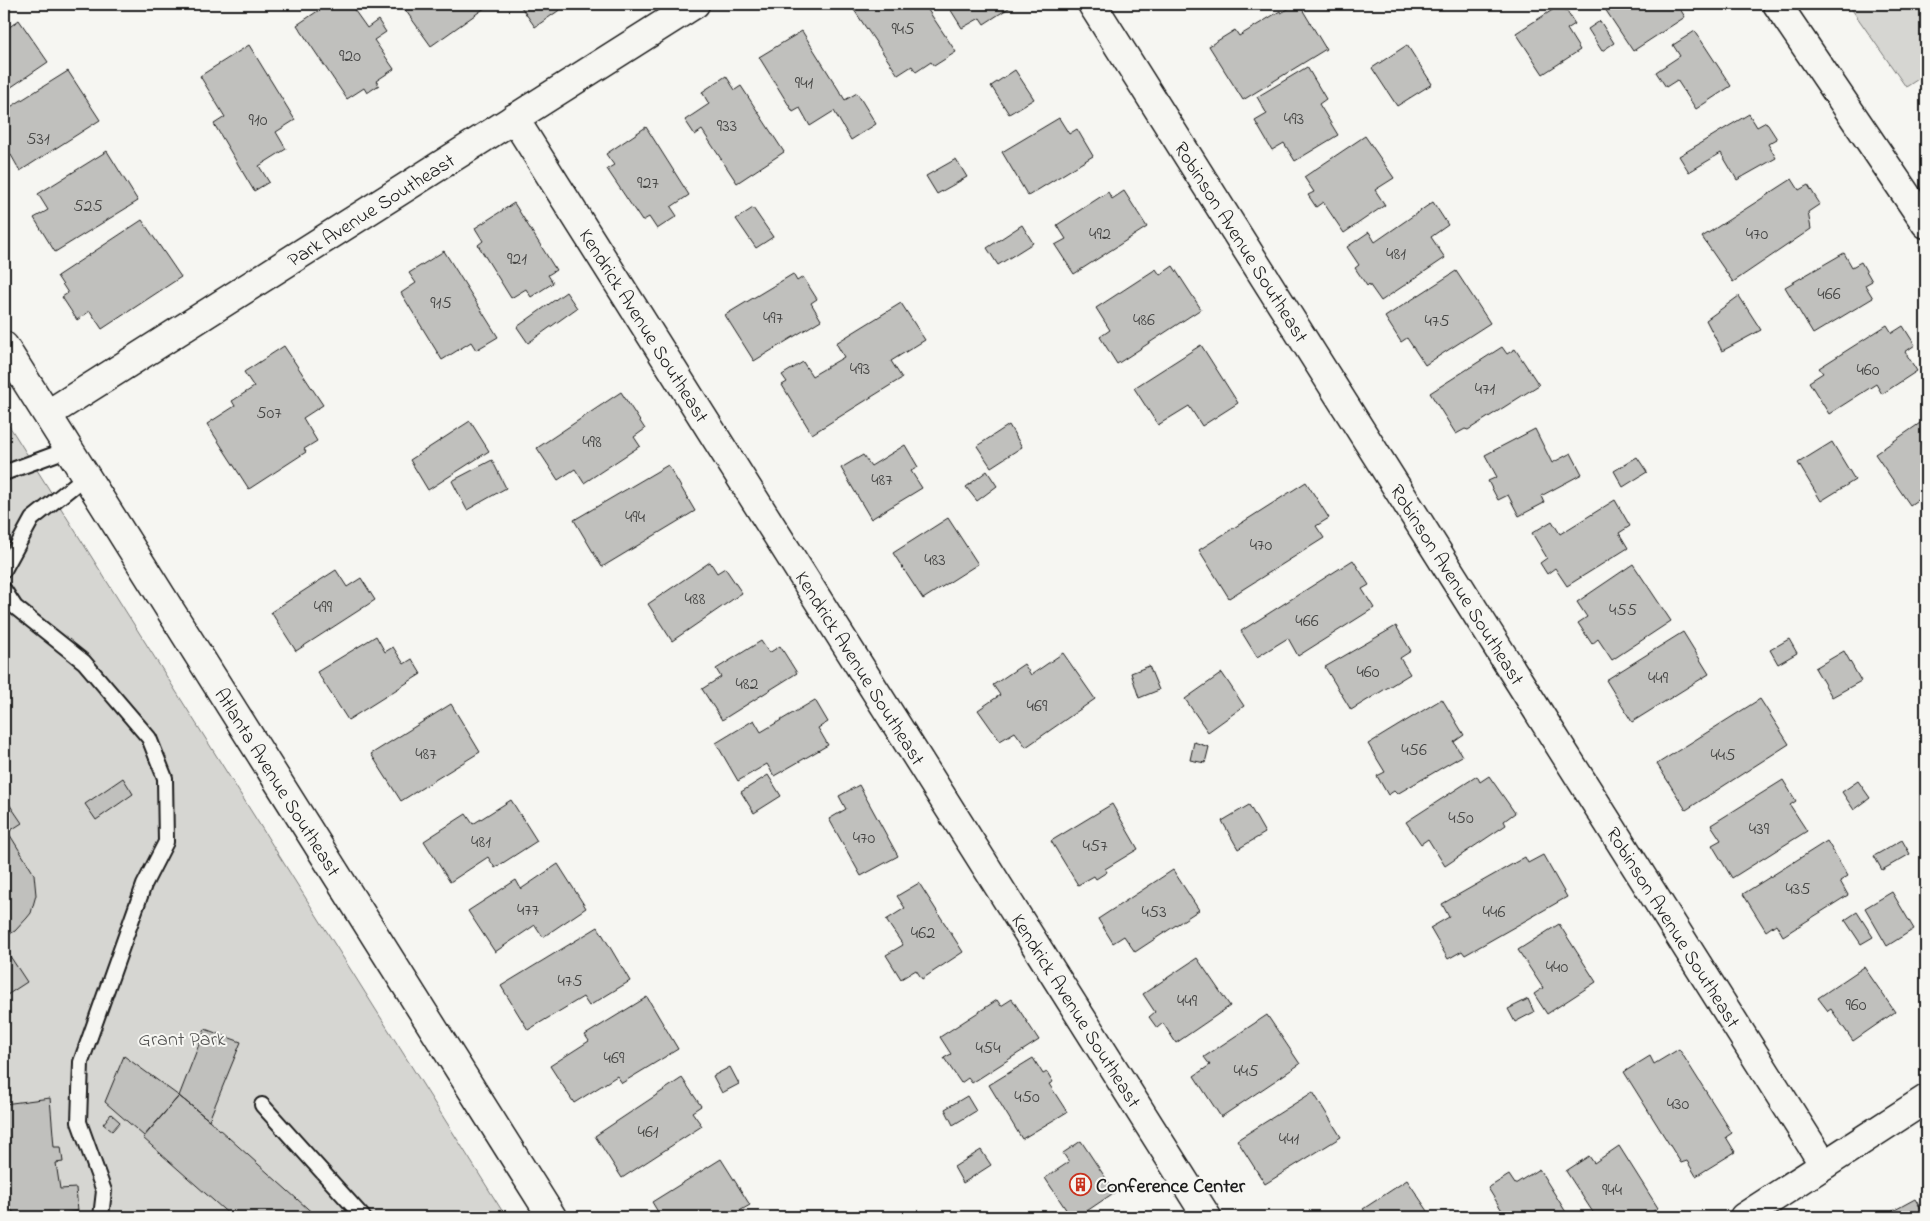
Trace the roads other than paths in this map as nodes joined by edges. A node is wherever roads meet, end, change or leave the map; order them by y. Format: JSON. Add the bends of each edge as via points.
{"nodes":[{"id":1,"x":695,"y":4,"type":"edge"},
{"id":2,"x":1092,"y":4,"type":"edge"},
{"id":3,"x":1777,"y":4,"type":"edge"},
{"id":4,"x":514,"y":118,"type":"junction"},
{"id":5,"x":1926,"y":224,"type":"edge"},
{"id":6,"x":4,"y":346,"type":"edge"},
{"id":7,"x":48,"y":414,"type":"junction"},
{"id":8,"x":70,"y":449,"type":"junction"},
{"id":9,"x":4,"y":473,"type":"edge"},
{"id":10,"x":86,"y":476,"type":"junction"},
{"id":11,"x":4,"y":570,"type":"edge"},
{"id":12,"x":4,"y":590,"type":"edge"},
{"id":13,"x":1926,"y":1099,"type":"edge"},
{"id":14,"x":262,"y":1105,"type":"dead end"},
{"id":15,"x":1824,"y":1165,"type":"junction"},
{"id":16,"x":101,"y":1217,"type":"edge"},
{"id":17,"x":363,"y":1217,"type":"edge"},
{"id":18,"x":552,"y":1217,"type":"edge"},
{"id":19,"x":1207,"y":1217,"type":"edge"},
{"id":20,"x":1744,"y":1217,"type":"edge"}],
"edges":[{"from":1,"to":4,"type":"street","name":"Park Avenue Southeast"},
{"from":2,"to":15,"type":"street","name":"Robinson Avenue Southeast"},
{"from":3,"to":5,"type":"street"},
{"from":4,"to":7,"type":"street","name":"Park Avenue Southeast"},
{"from":4,"to":19,"type":"street","name":"Kendrick Avenue Southeast"},
{"from":6,"to":7,"type":"street","name":"Atlanta Avenue Southeast"},
{"from":7,"to":8,"type":"street","name":"Atlanta Avenue Southeast"},
{"from":8,"to":9,"type":"lane"},
{"from":8,"to":10,"type":"street","name":"Atlanta Avenue Southeast"},
{"from":10,"to":11,"type":"lane","via":[[32,519]]},
{"from":10,"to":18,"type":"street","name":"Atlanta Avenue Southeast"},
{"from":12,"to":16,"type":"lane","via":[[15,607],[84,662],[149,738],[165,778],[166,842],[144,884],[81,1062],[79,1122],[104,1191]]},
{"from":13,"to":15,"type":"street"},
{"from":14,"to":17,"type":"lane"},
{"from":15,"to":20,"type":"street"}]}
